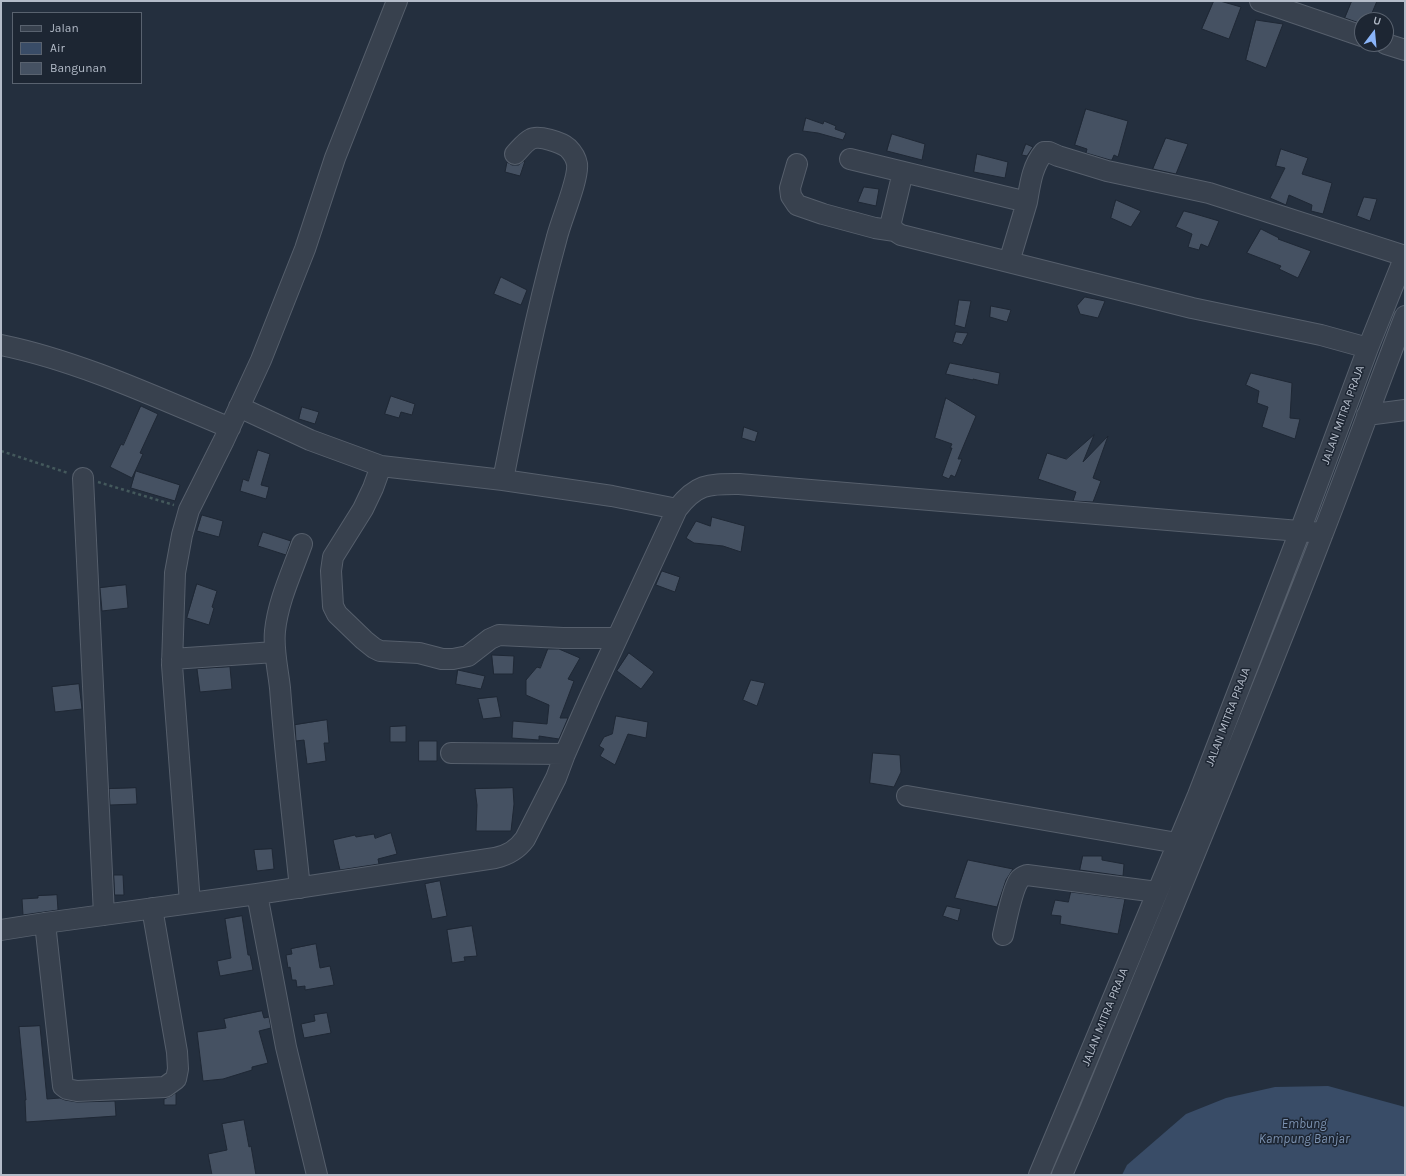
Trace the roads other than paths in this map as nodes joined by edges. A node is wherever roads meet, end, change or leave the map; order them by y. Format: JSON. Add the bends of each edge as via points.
{"nodes":[{"id":1,"x":397,"y":1,"type":"edge"},
{"id":2,"x":1260,"y":1,"type":"edge"},
{"id":3,"x":1354,"y":33,"type":"edge"},
{"id":4,"x":1394,"y":47,"type":"edge"},
{"id":5,"x":1405,"y":50,"type":"edge"},
{"id":6,"x":515,"y":154,"type":"dead end"},
{"id":7,"x":850,"y":159,"type":"dead end"},
{"id":8,"x":797,"y":164,"type":"dead end"},
{"id":9,"x":903,"y":172,"type":"junction"},
{"id":10,"x":1027,"y":202,"type":"junction"},
{"id":11,"x":894,"y":231,"type":"junction"},
{"id":12,"x":1405,"y":256,"type":"edge"},
{"id":13,"x":1009,"y":262,"type":"junction"},
{"id":14,"x":1405,"y":316,"type":"edge"},
{"id":15,"x":1,"y":344,"type":"edge"},
{"id":16,"x":1368,"y":348,"type":"junction"},
{"id":17,"x":239,"y":407,"type":"junction"},
{"id":18,"x":1405,"y":410,"type":"edge"},
{"id":19,"x":1367,"y":415,"type":"junction"},
{"id":20,"x":230,"y":428,"type":"junction"},
{"id":21,"x":381,"y":466,"type":"junction"},
{"id":22,"x":83,"y":478,"type":"dead end"},
{"id":23,"x":503,"y":480,"type":"junction"},
{"id":24,"x":677,"y":509,"type":"junction"},
{"id":25,"x":1300,"y":531,"type":"junction"},
{"id":26,"x":1323,"y":532,"type":"junction"},
{"id":27,"x":302,"y":544,"type":"dead end"},
{"id":28,"x":617,"y":638,"type":"junction"},
{"id":29,"x":275,"y":652,"type":"junction"},
{"id":30,"x":172,"y":659,"type":"junction"},
{"id":31,"x":451,"y":753,"type":"dead end"},
{"id":32,"x":565,"y":754,"type":"junction"},
{"id":33,"x":907,"y":796,"type":"dead end"},
{"id":34,"x":1177,"y":843,"type":"junction"},
{"id":35,"x":300,"y":888,"type":"junction"},
{"id":36,"x":1156,"y":892,"type":"junction"},
{"id":37,"x":257,"y":894,"type":"junction"},
{"id":38,"x":190,"y":903,"type":"junction"},
{"id":39,"x":152,"y":908,"type":"junction"},
{"id":40,"x":104,"y":915,"type":"junction"},
{"id":41,"x":45,"y":923,"type":"junction"},
{"id":42,"x":1,"y":930,"type":"edge"},
{"id":43,"x":1003,"y":935,"type":"dead end"},
{"id":44,"x":317,"y":1175,"type":"edge"},
{"id":45,"x":1039,"y":1175,"type":"edge"},
{"id":46,"x":1062,"y":1175,"type":"edge"}],
"edges":[{"from":1,"to":17,"type":"street","via":[[335,158],[305,249],[261,360]]},
{"from":2,"to":3,"type":"street"},
{"from":4,"to":5,"type":"street"},
{"from":6,"to":23,"type":"street","via":[[530,139],[536,137],[567,147],[577,165],[525,369]]},
{"from":7,"to":9,"type":"street"},
{"from":8,"to":11,"type":"street","via":[[790,188],[791,196],[797,205],[822,214]]},
{"from":9,"to":10,"type":"street"},
{"from":9,"to":11,"type":"street","via":[[892,214]]},
{"from":10,"to":12,"type":"street","via":[[1032,174],[1039,158],[1044,152],[1049,152],[1107,171],[1209,193]]},
{"from":10,"to":13,"type":"street"},
{"from":11,"to":13,"type":"street","via":[[901,235]]},
{"from":12,"to":16,"type":"street","name":"JALAN MITRA PRAJA"},
{"from":13,"to":16,"type":"street","via":[[1192,308],[1321,335]]},
{"from":14,"to":19,"type":"street","name":"JALAN MITRA PRAJA"},
{"from":15,"to":20,"type":"street","via":[[43,355],[116,380]]},
{"from":16,"to":25,"type":"street","name":"JALAN MITRA PRAJA"},
{"from":17,"to":20,"type":"street"},
{"from":17,"to":21,"type":"street","via":[[310,440]]},
{"from":18,"to":19,"type":"street"},
{"from":19,"to":26,"type":"street","name":"JALAN MITRA PRAJA"},
{"from":20,"to":30,"type":"street","via":[[190,510],[182,535],[175,573]]},
{"from":21,"to":23,"type":"street"},
{"from":21,"to":28,"type":"street","via":[[363,508],[333,557],[331,571],[333,606],[336,614],[374,648],[380,651],[420,653],[453,659],[468,656],[499,635]]},
{"from":22,"to":40,"type":"street"},
{"from":23,"to":24,"type":"street","via":[[612,496]]},
{"from":24,"to":25,"type":"street","via":[[694,491],[704,486],[739,484]]},
{"from":24,"to":28,"type":"street"},
{"from":25,"to":26,"type":"street"},
{"from":25,"to":34,"type":"street","name":"JALAN MITRA PRAJA"},
{"from":26,"to":46,"type":"street","name":"JALAN MITRA PRAJA"},
{"from":27,"to":29,"type":"street","via":[[278,614]]},
{"from":28,"to":32,"type":"street"},
{"from":29,"to":30,"type":"street"},
{"from":29,"to":35,"type":"street"},
{"from":30,"to":38,"type":"street"},
{"from":31,"to":32,"type":"street"},
{"from":32,"to":35,"type":"street","via":[[525,840],[520,847],[505,856]]},
{"from":33,"to":34,"type":"street"},
{"from":34,"to":36,"type":"street","name":"JALAN MITRA PRAJA"},
{"from":35,"to":37,"type":"street"},
{"from":36,"to":43,"type":"street","via":[[1022,876],[1015,888]]},
{"from":36,"to":45,"type":"street","name":"JALAN MITRA PRAJA"},
{"from":37,"to":38,"type":"street"},
{"from":37,"to":44,"type":"street","via":[[286,1046]]},
{"from":38,"to":39,"type":"street"},
{"from":39,"to":40,"type":"street"},
{"from":39,"to":41,"type":"street","via":[[178,1058],[176,1079],[165,1087],[77,1091],[63,1086]]},
{"from":40,"to":41,"type":"street"},
{"from":41,"to":42,"type":"street"}]}
